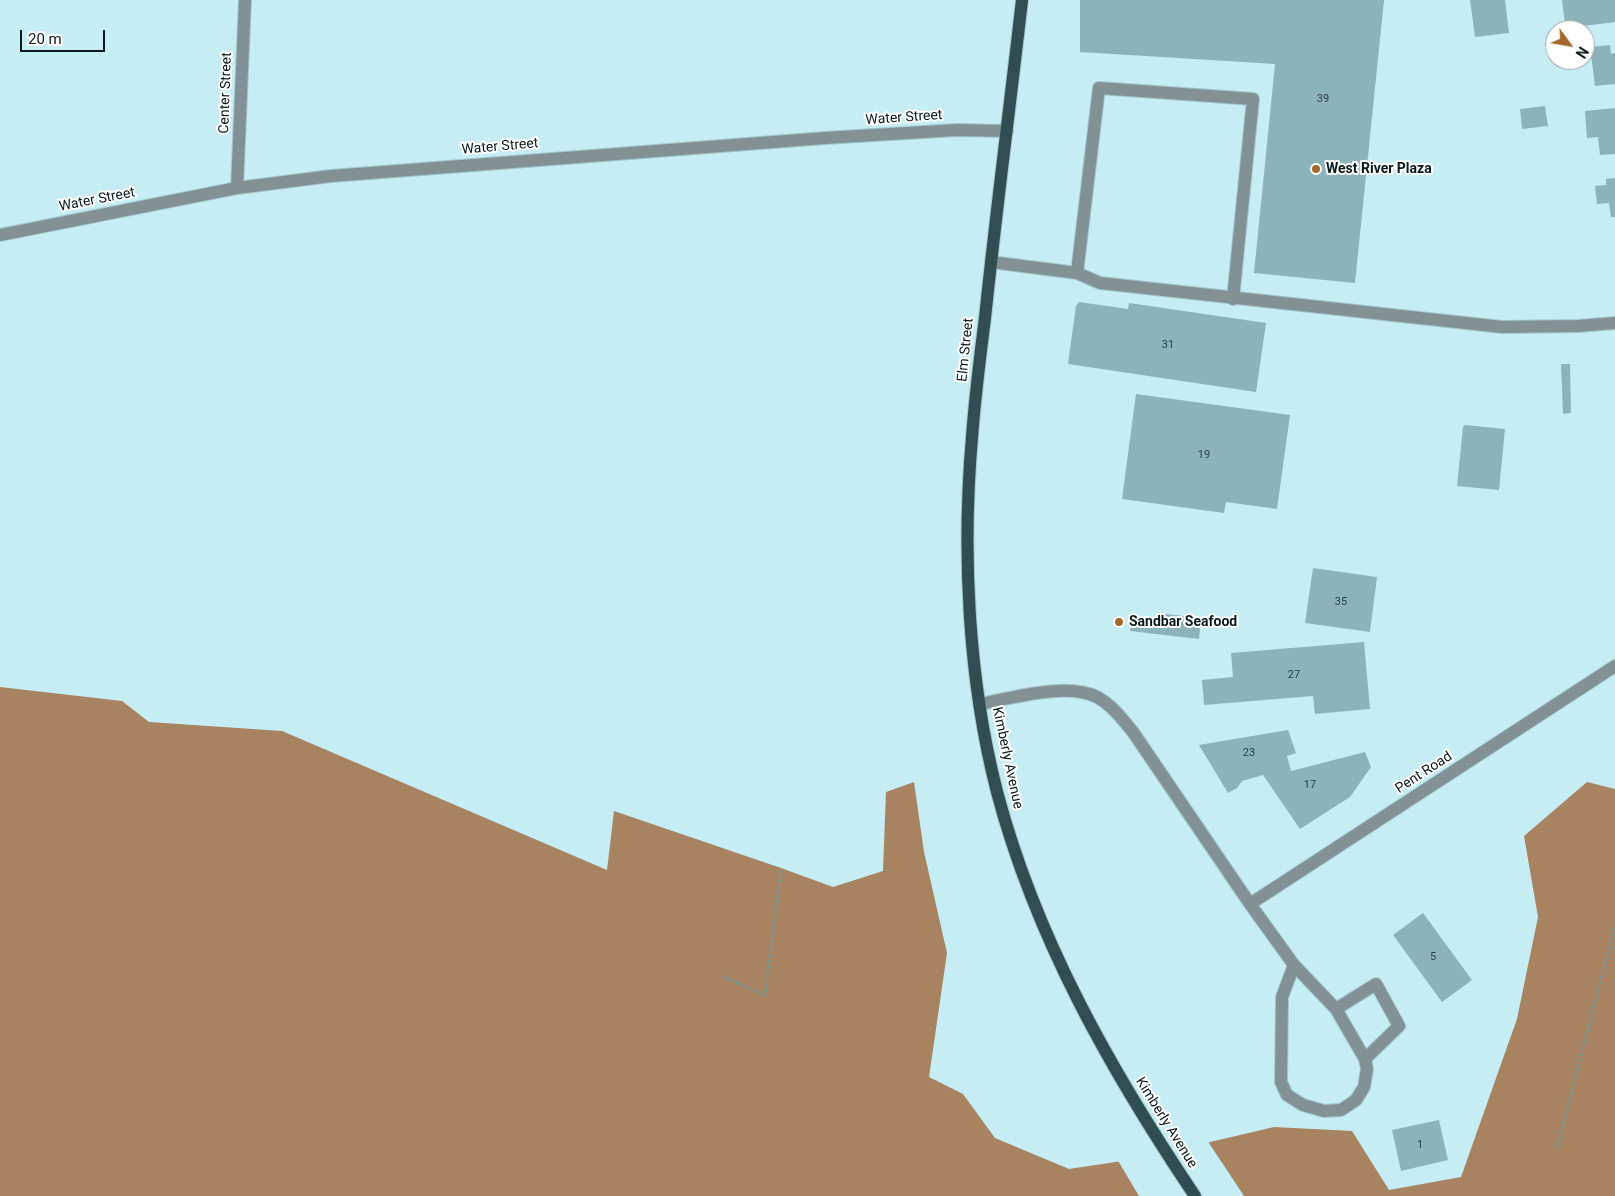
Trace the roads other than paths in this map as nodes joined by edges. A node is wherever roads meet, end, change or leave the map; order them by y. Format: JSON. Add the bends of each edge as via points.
{"nodes":[{"id":1,"x":245,"y":0,"type":"edge"},
{"id":2,"x":1022,"y":0,"type":"edge"},
{"id":3,"x":1007,"y":132,"type":"junction"},
{"id":4,"x":237,"y":188,"type":"junction"},
{"id":5,"x":0,"y":235,"type":"edge"},
{"id":6,"x":991,"y":262,"type":"junction"},
{"id":7,"x":1078,"y":273,"type":"junction"},
{"id":8,"x":1233,"y":299,"type":"junction"},
{"id":9,"x":1615,"y":323,"type":"edge"},
{"id":10,"x":1615,"y":666,"type":"edge"},
{"id":11,"x":980,"y":704,"type":"junction"},
{"id":12,"x":1250,"y":904,"type":"junction"},
{"id":13,"x":1294,"y":965,"type":"junction"},
{"id":14,"x":1336,"y":1009,"type":"junction"},
{"id":15,"x":1365,"y":1059,"type":"junction"},
{"id":16,"x":1195,"y":1196,"type":"edge"}],
"edges":[{"from":1,"to":4,"type":"street","name":"Center Street"},
{"from":2,"to":3,"type":"main road","name":"Elm Street"},
{"from":3,"to":4,"type":"street","name":"Water Street","via":[[957,130],[825,138],[340,176]]},
{"from":3,"to":6,"type":"main road","name":"Elm Street"},
{"from":4,"to":5,"type":"street","name":"Water Street"},
{"from":6,"to":7,"type":"street"},
{"from":6,"to":11,"type":"main road","name":"Elm Street","via":[[972,438],[968,560]]},
{"from":7,"to":8,"type":"street","via":[[1100,283]]},
{"from":7,"to":8,"type":"street","via":[[1099,88],[1253,99]]},
{"from":8,"to":9,"type":"street","via":[[1502,327]]},
{"from":10,"to":12,"type":"street","name":"Pent Road"},
{"from":11,"to":12,"type":"street","name":"Kimberly Avenue","via":[[1068,690],[1088,693],[1111,707],[1134,732]]},
{"from":11,"to":16,"type":"main road","name":"Kimberly Avenue","via":[[997,790],[1012,840],[1030,892],[1072,990],[1134,1102]]},
{"from":12,"to":13,"type":"street","name":"Kimberly Avenue"},
{"from":13,"to":14,"type":"street","name":"Kimberly Avenue"},
{"from":13,"to":15,"type":"street","via":[[1282,997],[1280,1075],[1287,1094],[1313,1109],[1341,1110],[1356,1100],[1364,1087],[1368,1069]]},
{"from":14,"to":15,"type":"street","name":"Kimberly Avenue"},
{"from":14,"to":15,"type":"street","via":[[1376,984],[1399,1026]]}]}
